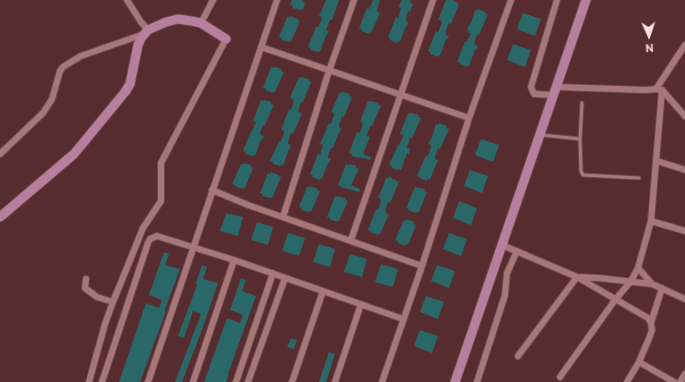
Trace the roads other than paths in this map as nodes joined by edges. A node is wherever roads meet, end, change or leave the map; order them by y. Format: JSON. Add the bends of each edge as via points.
{"nodes":[{"id":1,"x":127,"y":0,"type":"edge"},
{"id":2,"x":213,"y":0,"type":"edge"},
{"id":3,"x":277,"y":0,"type":"edge"},
{"id":4,"x":354,"y":0,"type":"edge"},
{"id":5,"x":433,"y":0,"type":"edge"},
{"id":6,"x":511,"y":0,"type":"edge"},
{"id":7,"x":557,"y":0,"type":"edge"},
{"id":8,"x":586,"y":0,"type":"edge"},
{"id":9,"x":200,"y":23,"type":"junction"},
{"id":10,"x":146,"y":32,"type":"junction"},
{"id":11,"x":226,"y":39,"type":"joint"},
{"id":12,"x":685,"y":45,"type":"edge"},
{"id":13,"x":260,"y":47,"type":"junction"},
{"id":14,"x":329,"y":72,"type":"junction"},
{"id":15,"x":659,"y":89,"type":"junction"},
{"id":16,"x":555,"y":91,"type":"junction"},
{"id":17,"x":400,"y":95,"type":"junction"},
{"id":18,"x":582,"y":103,"type":"dead end"},
{"id":19,"x":685,"y":116,"type":"edge"},
{"id":20,"x":469,"y":118,"type":"junction"},
{"id":21,"x":540,"y":135,"type":"junction"},
{"id":22,"x":580,"y":140,"type":"junction"},
{"id":23,"x":0,"y":154,"type":"edge"},
{"id":24,"x":657,"y":161,"type":"junction"},
{"id":25,"x":685,"y":170,"type":"edge"},
{"id":26,"x":639,"y":178,"type":"dead end"},
{"id":27,"x":212,"y":190,"type":"junction"},
{"id":28,"x":0,"y":217,"type":"edge"},
{"id":29,"x":283,"y":217,"type":"junction"},
{"id":30,"x":651,"y":221,"type":"junction"},
{"id":31,"x":685,"y":231,"type":"edge"},
{"id":32,"x":351,"y":240,"type":"junction"},
{"id":33,"x":502,"y":245,"type":"junction"},
{"id":34,"x":193,"y":246,"type":"junction"},
{"id":35,"x":517,"y":251,"type":"junction"},
{"id":36,"x":234,"y":260,"type":"junction"},
{"id":37,"x":422,"y":266,"type":"junction"},
{"id":38,"x":638,"y":268,"type":"junction"},
{"id":39,"x":273,"y":273,"type":"junction"},
{"id":40,"x":577,"y":277,"type":"junction"},
{"id":41,"x":285,"y":278,"type":"junction"},
{"id":42,"x":86,"y":279,"type":"dead end"},
{"id":43,"x":631,"y":281,"type":"junction"},
{"id":44,"x":652,"y":284,"type":"junction"},
{"id":45,"x":662,"y":288,"type":"junction"},
{"id":46,"x":323,"y":291,"type":"junction"},
{"id":47,"x":685,"y":299,"type":"edge"},
{"id":48,"x":615,"y":300,"type":"junction"},
{"id":49,"x":113,"y":302,"type":"junction"},
{"id":50,"x":362,"y":304,"type":"junction"},
{"id":51,"x":403,"y":319,"type":"junction"},
{"id":52,"x":651,"y":323,"type":"junction"},
{"id":53,"x":518,"y":356,"type":"dead end"},
{"id":54,"x":639,"y":362,"type":"junction"},
{"id":55,"x":685,"y":374,"type":"edge"},
{"id":56,"x":560,"y":377,"type":"dead end"},
{"id":57,"x":89,"y":382,"type":"edge"},
{"id":58,"x":102,"y":382,"type":"edge"},
{"id":59,"x":148,"y":382,"type":"edge"},
{"id":60,"x":193,"y":382,"type":"edge"},
{"id":61,"x":236,"y":382,"type":"edge"},
{"id":62,"x":248,"y":382,"type":"edge"},
{"id":63,"x":292,"y":382,"type":"edge"},
{"id":64,"x":335,"y":382,"type":"edge"},
{"id":65,"x":382,"y":382,"type":"edge"},
{"id":66,"x":455,"y":382,"type":"edge"},
{"id":67,"x":477,"y":382,"type":"edge"},
{"id":68,"x":627,"y":382,"type":"edge"},
{"id":69,"x":674,"y":382,"type":"edge"},
{"id":70,"x":680,"y":382,"type":"edge"}],
"edges":[{"from":1,"to":10,"type":"street"},
{"from":2,"to":9,"type":"street"},
{"from":3,"to":13,"type":"street"},
{"from":4,"to":14,"type":"street"},
{"from":5,"to":17,"type":"street"},
{"from":6,"to":20,"type":"street"},
{"from":7,"to":16,"type":"street","via":[[531,88],[534,94]]},
{"from":8,"to":16,"type":"street"},
{"from":9,"to":10,"type":"street","via":[[178,20],[166,22]]},
{"from":9,"to":11,"type":"street"},
{"from":10,"to":23,"type":"street","via":[[81,56],[63,68],[52,99],[43,113]]},
{"from":10,"to":28,"type":"street","via":[[138,45],[130,84],[125,92],[74,154]]},
{"from":11,"to":49,"type":"street","via":[[161,163],[161,201],[143,228]]},
{"from":12,"to":15,"type":"street"},
{"from":13,"to":14,"type":"street"},
{"from":13,"to":27,"type":"street"},
{"from":14,"to":17,"type":"street"},
{"from":14,"to":29,"type":"street"},
{"from":15,"to":16,"type":"street"},
{"from":15,"to":19,"type":"street"},
{"from":15,"to":24,"type":"street"},
{"from":16,"to":21,"type":"street"},
{"from":17,"to":20,"type":"street"},
{"from":17,"to":32,"type":"street"},
{"from":18,"to":22,"type":"lane"},
{"from":20,"to":37,"type":"street"},
{"from":21,"to":22,"type":"lane"},
{"from":21,"to":33,"type":"street"},
{"from":22,"to":26,"type":"lane","via":[[583,175]]},
{"from":24,"to":25,"type":"street"},
{"from":24,"to":30,"type":"street"},
{"from":27,"to":29,"type":"street"},
{"from":27,"to":34,"type":"street"},
{"from":29,"to":32,"type":"street"},
{"from":30,"to":31,"type":"street"},
{"from":30,"to":38,"type":"street"},
{"from":32,"to":37,"type":"street"},
{"from":33,"to":35,"type":"street"},
{"from":33,"to":66,"type":"street"},
{"from":34,"to":36,"type":"street"},
{"from":34,"to":58,"type":"street","via":[[157,236],[150,239]]},
{"from":34,"to":59,"type":"street"},
{"from":35,"to":40,"type":"street"},
{"from":35,"to":67,"type":"street","via":[[507,273],[505,295]]},
{"from":36,"to":39,"type":"street"},
{"from":36,"to":60,"type":"street"},
{"from":37,"to":51,"type":"street"},
{"from":38,"to":43,"type":"street"},
{"from":38,"to":44,"type":"street"},
{"from":39,"to":41,"type":"street"},
{"from":39,"to":61,"type":"street"},
{"from":40,"to":43,"type":"street"},
{"from":40,"to":48,"type":"street"},
{"from":40,"to":53,"type":"street"},
{"from":41,"to":46,"type":"street"},
{"from":41,"to":62,"type":"street"},
{"from":42,"to":49,"type":"street","via":[[85,288]]},
{"from":43,"to":44,"type":"street"},
{"from":43,"to":48,"type":"street"},
{"from":44,"to":45,"type":"street"},
{"from":45,"to":47,"type":"street"},
{"from":45,"to":52,"type":"street"},
{"from":46,"to":50,"type":"street"},
{"from":46,"to":63,"type":"street"},
{"from":48,"to":52,"type":"street","via":[[642,313]]},
{"from":48,"to":56,"type":"street"},
{"from":49,"to":57,"type":"street"},
{"from":50,"to":51,"type":"street"},
{"from":50,"to":64,"type":"street"},
{"from":51,"to":65,"type":"street"},
{"from":52,"to":54,"type":"street","via":[[652,330]]},
{"from":54,"to":68,"type":"street"},
{"from":54,"to":69,"type":"street"},
{"from":55,"to":70,"type":"street"}]}
